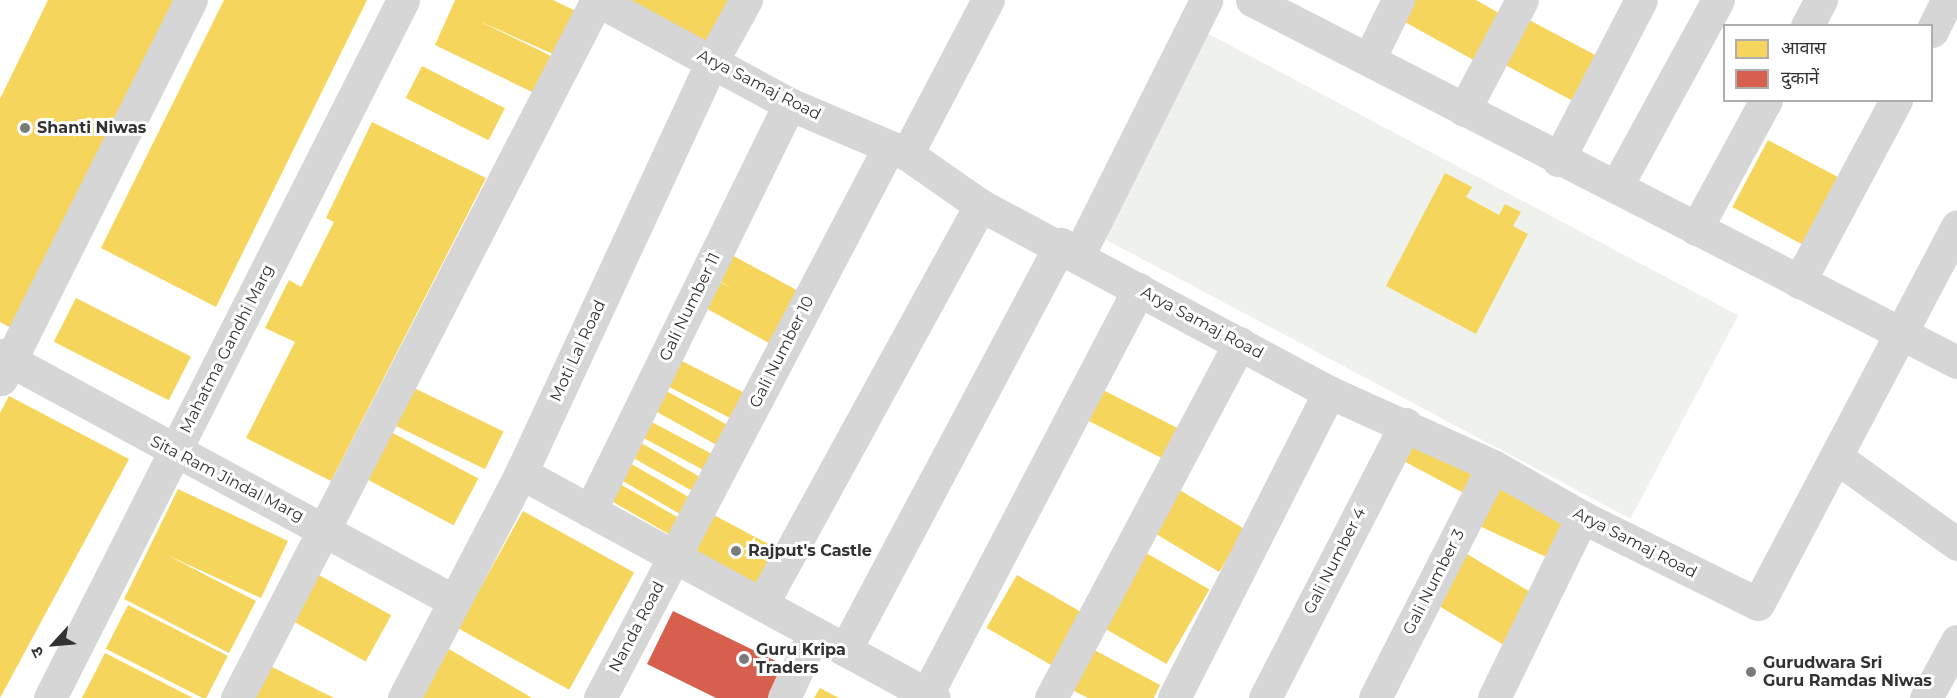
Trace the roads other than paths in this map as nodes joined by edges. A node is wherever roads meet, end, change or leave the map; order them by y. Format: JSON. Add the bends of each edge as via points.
{"nodes":[{"id":1,"x":191,"y":0,"type":"edge"},
{"id":2,"x":403,"y":0,"type":"edge"},
{"id":3,"x":597,"y":0,"type":"edge"},
{"id":4,"x":746,"y":0,"type":"edge"},
{"id":5,"x":988,"y":0,"type":"edge"},
{"id":6,"x":1206,"y":0,"type":"edge"},
{"id":7,"x":1398,"y":0,"type":"edge"},
{"id":8,"x":1522,"y":0,"type":"edge"},
{"id":9,"x":1641,"y":0,"type":"edge"},
{"id":10,"x":1718,"y":0,"type":"edge"},
{"id":11,"x":1821,"y":0,"type":"edge"},
{"id":12,"x":1947,"y":0,"type":"edge"},
{"id":13,"x":1272,"y":5,"type":"edge"},
{"id":14,"x":1809,"y":24,"type":"edge"},
{"id":15,"x":1933,"y":29,"type":"edge"},
{"id":16,"x":1370,"y":57,"type":"junction"},
{"id":17,"x":712,"y":61,"type":"junction"},
{"id":18,"x":1765,"y":102,"type":"edge"},
{"id":19,"x":1895,"y":102,"type":"edge"},
{"id":20,"x":789,"y":104,"type":"junction"},
{"id":21,"x":1464,"y":110,"type":"junction"},
{"id":22,"x":898,"y":150,"type":"junction"},
{"id":23,"x":1558,"y":160,"type":"junction"},
{"id":24,"x":1616,"y":188,"type":"junction"},
{"id":25,"x":980,"y":205,"type":"junction"},
{"id":26,"x":1957,"y":226,"type":"edge"},
{"id":27,"x":1696,"y":229,"type":"junction"},
{"id":28,"x":1070,"y":249,"type":"junction"},
{"id":29,"x":1799,"y":282,"type":"junction"},
{"id":30,"x":1139,"y":289,"type":"junction"},
{"id":31,"x":1901,"y":335,"type":"junction"},
{"id":32,"x":1240,"y":343,"type":"junction"},
{"id":33,"x":1957,"y":362,"type":"edge"},
{"id":34,"x":3,"y":365,"type":"edge"},
{"id":35,"x":1329,"y":392,"type":"junction"},
{"id":36,"x":1406,"y":424,"type":"junction"},
{"id":37,"x":174,"y":454,"type":"junction"},
{"id":38,"x":1836,"y":457,"type":"junction"},
{"id":39,"x":1493,"y":466,"type":"junction"},
{"id":40,"x":521,"y":473,"type":"junction"},
{"id":41,"x":590,"y":511,"type":"junction"},
{"id":42,"x":1582,"y":517,"type":"junction"},
{"id":43,"x":326,"y":530,"type":"junction"},
{"id":44,"x":1957,"y":544,"type":"edge"},
{"id":45,"x":675,"y":557,"type":"junction"},
{"id":46,"x":454,"y":601,"type":"junction"},
{"id":47,"x":762,"y":604,"type":"junction"},
{"id":48,"x":813,"y":633,"type":"junction"},
{"id":49,"x":1957,"y":641,"type":"edge"},
{"id":50,"x":845,"y":650,"type":"junction"},
{"id":51,"x":930,"y":696,"type":"edge"},
{"id":52,"x":50,"y":698,"type":"edge"},
{"id":53,"x":237,"y":698,"type":"edge"},
{"id":54,"x":404,"y":698,"type":"edge"},
{"id":55,"x":600,"y":698,"type":"edge"},
{"id":56,"x":784,"y":698,"type":"edge"},
{"id":57,"x":1051,"y":698,"type":"edge"},
{"id":58,"x":1174,"y":698,"type":"edge"},
{"id":59,"x":1265,"y":698,"type":"edge"},
{"id":60,"x":1375,"y":698,"type":"edge"},
{"id":61,"x":1494,"y":698,"type":"edge"},
{"id":62,"x":1926,"y":698,"type":"edge"}],
"edges":[{"from":1,"to":34,"type":"street"},
{"from":2,"to":37,"type":"street","name":"Mahatma Gandhi Marg"},
{"from":3,"to":17,"type":"street","name":"Arya Samaj Road"},
{"from":3,"to":43,"type":"street"},
{"from":4,"to":17,"type":"street","name":"Moti Lal Road"},
{"from":5,"to":22,"type":"street","name":"Gali Number 10"},
{"from":6,"to":28,"type":"street"},
{"from":7,"to":16,"type":"street"},
{"from":8,"to":21,"type":"street"},
{"from":9,"to":23,"type":"street"},
{"from":10,"to":24,"type":"street"},
{"from":11,"to":14,"type":"street"},
{"from":12,"to":15,"type":"street"},
{"from":13,"to":16,"type":"street"},
{"from":16,"to":21,"type":"street"},
{"from":17,"to":20,"type":"street","name":"Arya Samaj Road"},
{"from":17,"to":40,"type":"street","name":"Moti Lal Road"},
{"from":18,"to":27,"type":"street"},
{"from":19,"to":29,"type":"street"},
{"from":20,"to":22,"type":"street","name":"Arya Samaj Road"},
{"from":20,"to":41,"type":"street","name":"Gali Number 11"},
{"from":21,"to":23,"type":"street"},
{"from":22,"to":25,"type":"street","name":"Arya Samaj Road"},
{"from":22,"to":45,"type":"street","name":"Gali Number 10"},
{"from":23,"to":24,"type":"street"},
{"from":24,"to":27,"type":"street"},
{"from":25,"to":28,"type":"street","name":"Arya Samaj Road"},
{"from":25,"to":47,"type":"street"},
{"from":26,"to":31,"type":"street","name":"Arya Samaj Road"},
{"from":27,"to":29,"type":"street"},
{"from":28,"to":30,"type":"street","name":"Arya Samaj Road"},
{"from":28,"to":50,"type":"street"},
{"from":29,"to":31,"type":"street"},
{"from":30,"to":32,"type":"street","name":"Arya Samaj Road"},
{"from":30,"to":51,"type":"street"},
{"from":31,"to":33,"type":"street"},
{"from":31,"to":38,"type":"street","name":"Arya Samaj Road"},
{"from":32,"to":35,"type":"street","name":"Arya Samaj Road"},
{"from":32,"to":57,"type":"street"},
{"from":34,"to":37,"type":"street","name":"Sita Ram Jindal Marg"},
{"from":35,"to":36,"type":"street","name":"Arya Samaj Road"},
{"from":35,"to":58,"type":"street"},
{"from":36,"to":39,"type":"street","name":"Arya Samaj Road"},
{"from":36,"to":59,"type":"street","name":"Gali Number 4"},
{"from":37,"to":43,"type":"street","name":"Sita Ram Jindal Marg"},
{"from":37,"to":52,"type":"street","name":"Mahatma Gandhi Marg"},
{"from":38,"to":42,"type":"street","name":"Arya Samaj Road","via":[[1758,604]]},
{"from":38,"to":44,"type":"street"},
{"from":39,"to":42,"type":"street","name":"Arya Samaj Road"},
{"from":39,"to":60,"type":"street","name":"Gali Number 3"},
{"from":40,"to":41,"type":"street"},
{"from":40,"to":46,"type":"street","name":"Moti Lal Road"},
{"from":41,"to":45,"type":"street"},
{"from":42,"to":61,"type":"street"},
{"from":43,"to":46,"type":"street","name":"Sita Ram Jindal Marg"},
{"from":43,"to":53,"type":"street"},
{"from":45,"to":47,"type":"street"},
{"from":45,"to":55,"type":"street","name":"Nanda Road"},
{"from":46,"to":54,"type":"street","name":"Moti Lal Road"},
{"from":47,"to":48,"type":"street"},
{"from":48,"to":50,"type":"street"},
{"from":48,"to":56,"type":"street"},
{"from":49,"to":62,"type":"street"},
{"from":50,"to":51,"type":"street"}]}
